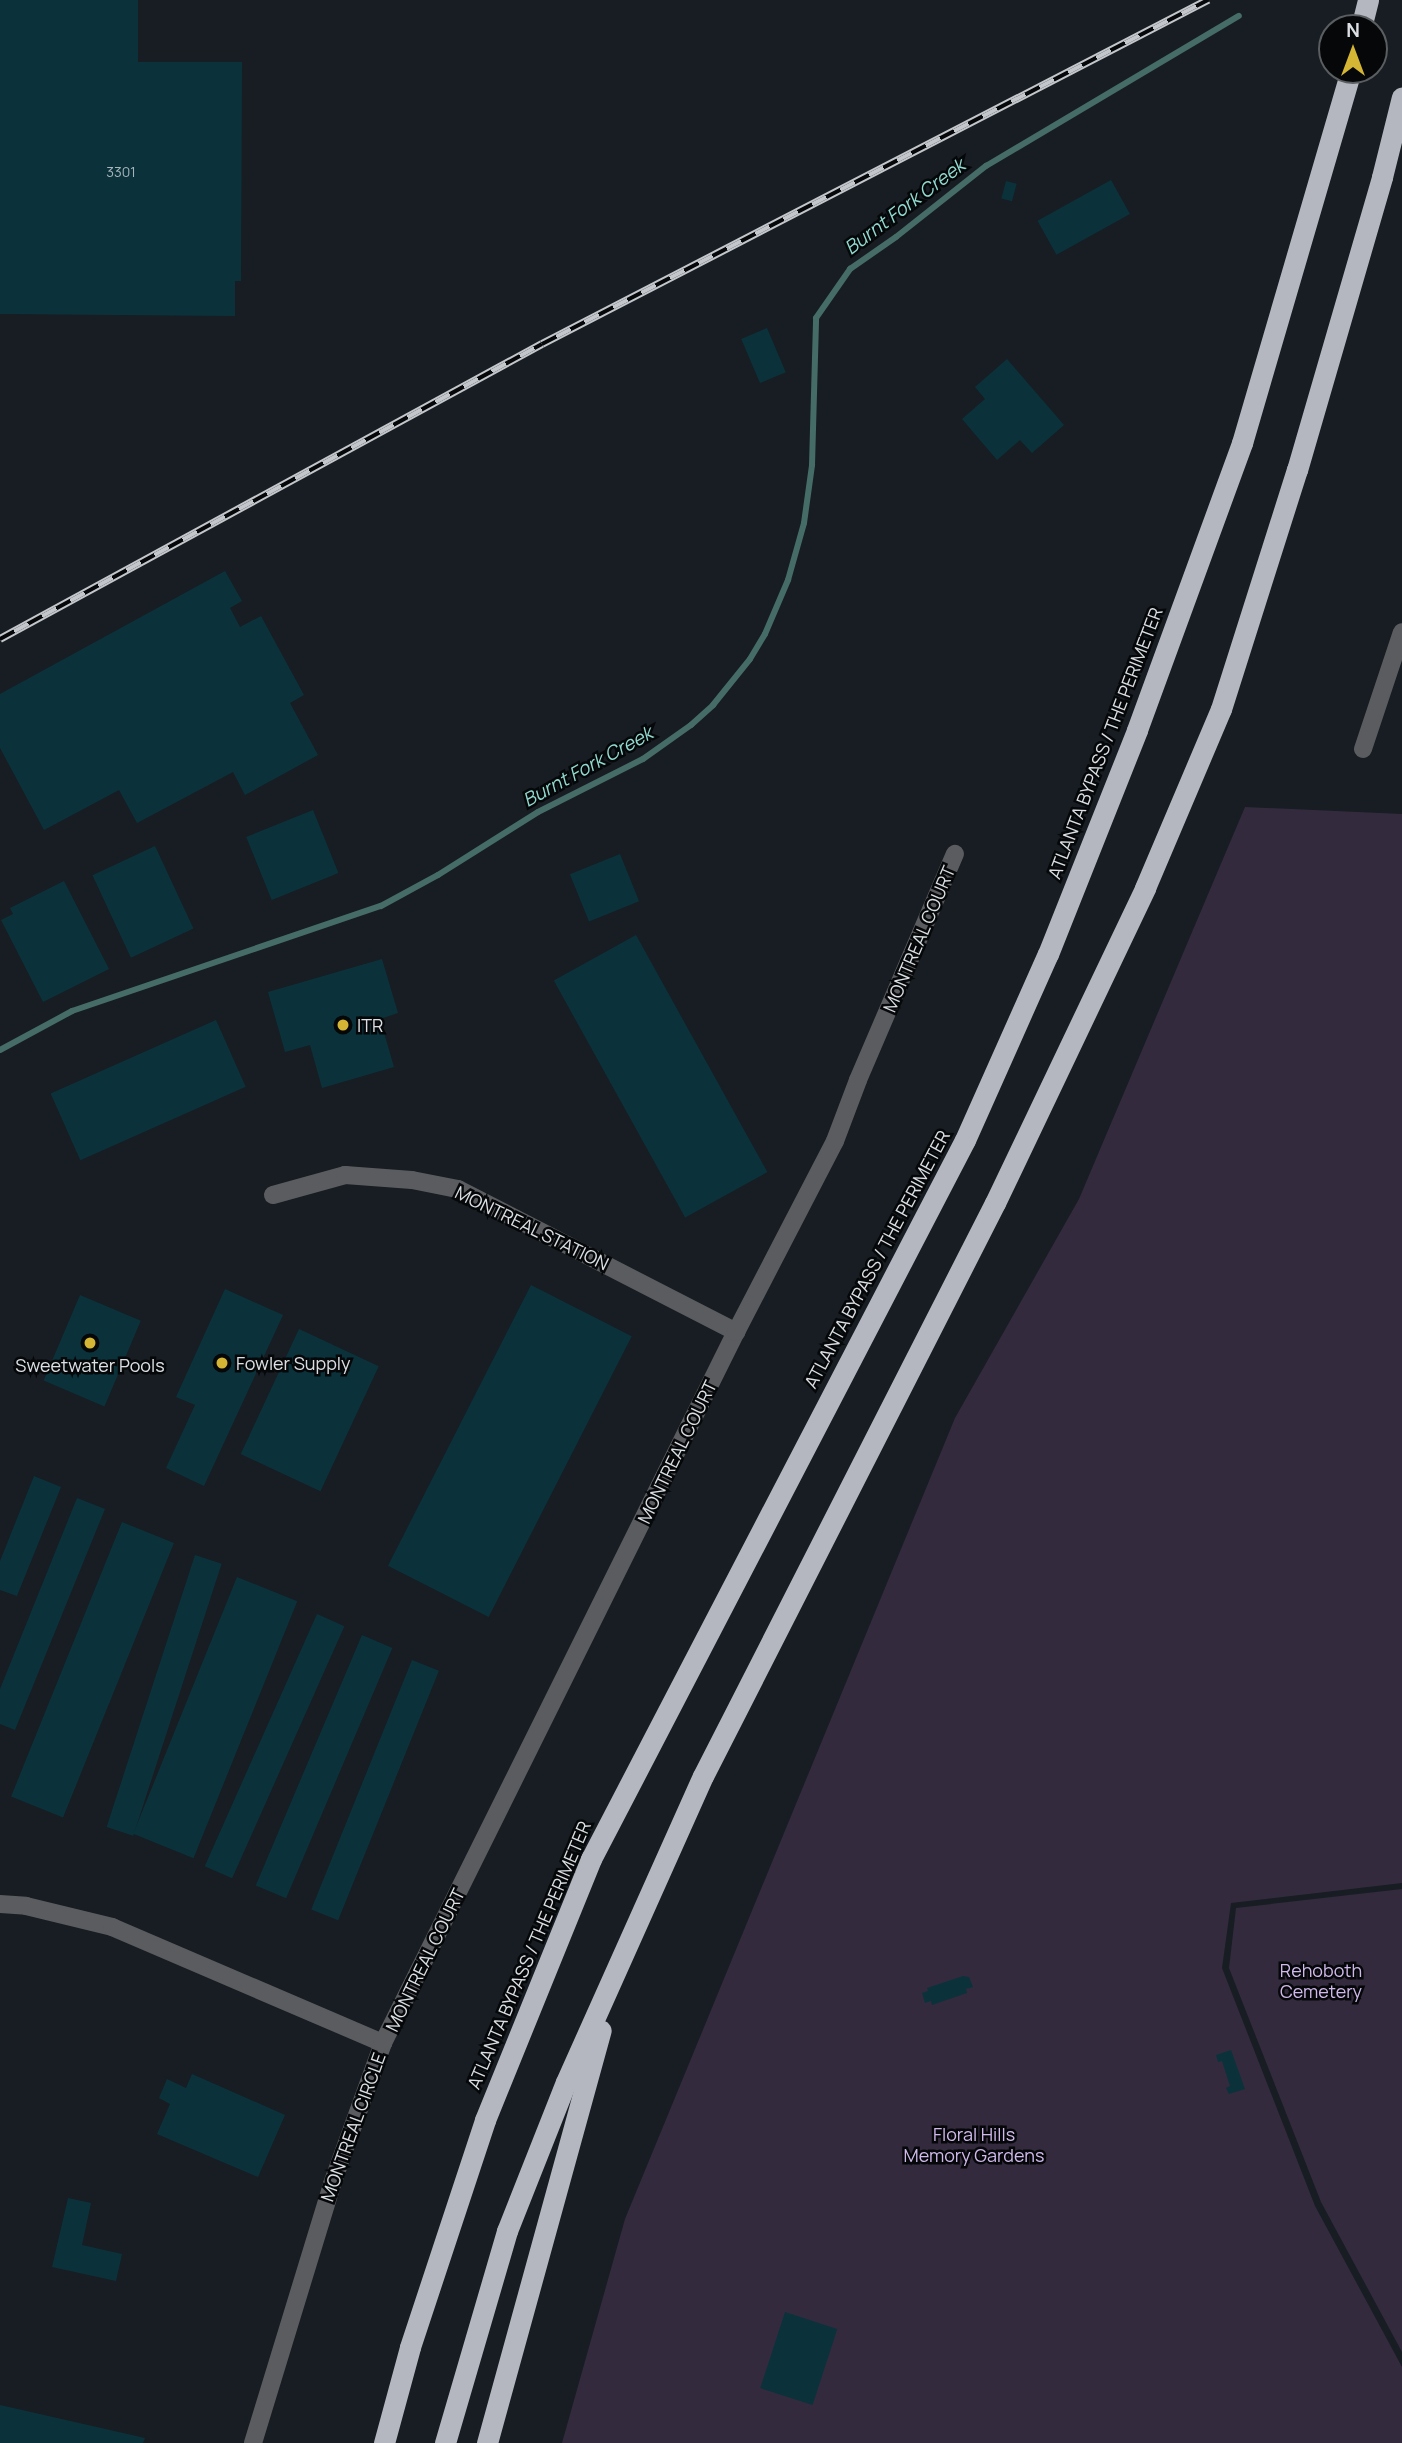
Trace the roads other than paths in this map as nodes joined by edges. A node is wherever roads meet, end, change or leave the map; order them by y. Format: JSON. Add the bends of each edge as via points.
{"nodes":[{"id":1,"x":1347,"y":84,"type":"edge"},
{"id":2,"x":1402,"y":97,"type":"edge"},
{"id":3,"x":1402,"y":632,"type":"edge"},
{"id":4,"x":1363,"y":749,"type":"dead end"},
{"id":5,"x":955,"y":854,"type":"dead end"},
{"id":6,"x":273,"y":1195,"type":"dead end"},
{"id":7,"x":737,"y":1332,"type":"junction"},
{"id":8,"x":0,"y":1904,"type":"edge"},
{"id":9,"x":618,"y":1969,"type":"junction"},
{"id":10,"x":383,"y":2043,"type":"junction"},
{"id":11,"x":253,"y":2443,"type":"edge"},
{"id":12,"x":384,"y":2443,"type":"edge"},
{"id":13,"x":445,"y":2443,"type":"edge"},
{"id":14,"x":487,"y":2443,"type":"edge"}],
"edges":[{"from":1,"to":12,"type":"highway","name":"ATLANTA BYPASS / THE PERIMETER","via":[[1242,443],[1137,730],[1048,954],[965,1140],[591,1858],[485,2120],[410,2347]]},
{"from":2,"to":9,"type":"highway","via":[[1301,457],[1221,709],[1145,888],[995,1203],[704,1776]]},
{"from":3,"to":4,"type":"street"},
{"from":5,"to":7,"type":"street","name":"MONTREAL COURT","via":[[835,1141]]},
{"from":6,"to":7,"type":"street","name":"MONTREAL STATION","via":[[345,1175],[458,1189]]},
{"from":7,"to":10,"type":"street","name":"MONTREAL COURT"},
{"from":8,"to":10,"type":"street","name":"MONTREAL CIRCLE","via":[[112,1927]]},
{"from":9,"to":13,"type":"highway","via":[[566,2082],[508,2231]]},
{"from":9,"to":14,"type":"highway"},
{"from":10,"to":11,"type":"street","name":"MONTREAL CIRCLE","via":[[332,2184]]}]}
